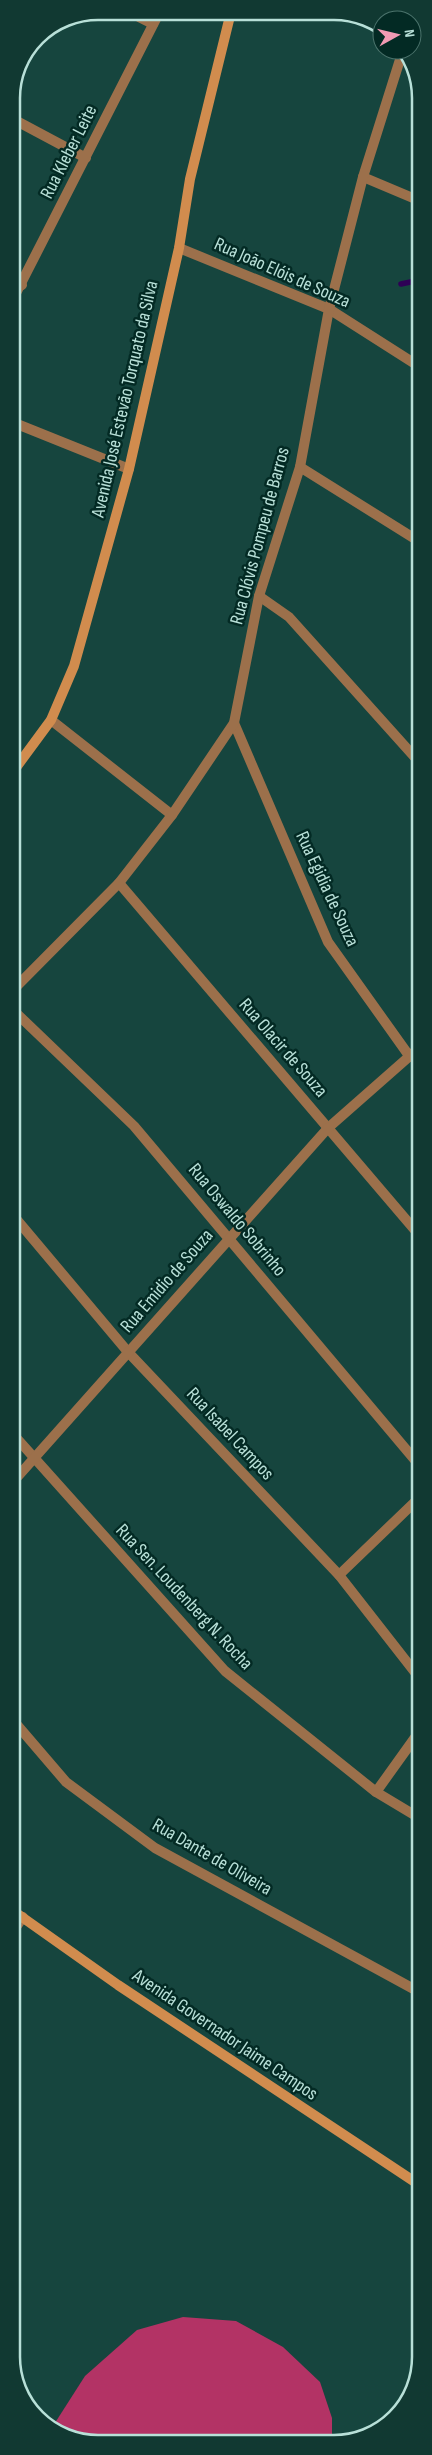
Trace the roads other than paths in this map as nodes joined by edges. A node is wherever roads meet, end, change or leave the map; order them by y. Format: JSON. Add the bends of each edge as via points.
{"nodes":[{"id":1,"x":155,"y":20,"type":"edge"},
{"id":2,"x":229,"y":20,"type":"edge"},
{"id":3,"x":400,"y":60,"type":"edge"},
{"id":4,"x":20,"y":123,"type":"edge"},
{"id":5,"x":86,"y":158,"type":"junction"},
{"id":6,"x":363,"y":177,"type":"junction"},
{"id":7,"x":412,"y":198,"type":"edge"},
{"id":8,"x":179,"y":248,"type":"junction"},
{"id":9,"x":22,"y":285,"type":"joint"},
{"id":10,"x":20,"y":289,"type":"edge"},
{"id":11,"x":329,"y":309,"type":"junction"},
{"id":12,"x":412,"y":362,"type":"edge"},
{"id":13,"x":20,"y":425,"type":"edge"},
{"id":14,"x":300,"y":467,"type":"junction"},
{"id":15,"x":129,"y":469,"type":"junction"},
{"id":16,"x":412,"y":537,"type":"edge"},
{"id":17,"x":259,"y":596,"type":"junction"},
{"id":18,"x":52,"y":720,"type":"junction"},
{"id":19,"x":234,"y":723,"type":"junction"},
{"id":20,"x":412,"y":754,"type":"edge"},
{"id":21,"x":20,"y":762,"type":"edge"},
{"id":22,"x":172,"y":815,"type":"junction"},
{"id":23,"x":118,"y":883,"type":"junction"},
{"id":24,"x":20,"y":983,"type":"edge"},
{"id":25,"x":20,"y":1017,"type":"edge"},
{"id":26,"x":410,"y":1057,"type":"joint"},
{"id":27,"x":328,"y":1128,"type":"junction"},
{"id":28,"x":20,"y":1224,"type":"edge"},
{"id":29,"x":412,"y":1227,"type":"edge"},
{"id":30,"x":229,"y":1237,"type":"junction"},
{"id":31,"x":128,"y":1352,"type":"junction"},
{"id":32,"x":20,"y":1443,"type":"edge"},
{"id":33,"x":412,"y":1456,"type":"edge"},
{"id":34,"x":34,"y":1458,"type":"junction"},
{"id":35,"x":20,"y":1474,"type":"edge"},
{"id":36,"x":412,"y":1504,"type":"edge"},
{"id":37,"x":339,"y":1575,"type":"junction"},
{"id":38,"x":412,"y":1670,"type":"edge"},
{"id":39,"x":20,"y":1728,"type":"edge"},
{"id":40,"x":412,"y":1742,"type":"edge"},
{"id":41,"x":376,"y":1792,"type":"junction"},
{"id":42,"x":412,"y":1814,"type":"edge"},
{"id":43,"x":20,"y":1915,"type":"edge"},
{"id":44,"x":23,"y":1917,"type":"junction"},
{"id":45,"x":20,"y":1921,"type":"edge"},
{"id":46,"x":412,"y":1987,"type":"edge"},
{"id":47,"x":412,"y":2180,"type":"edge"}],
"edges":[{"from":1,"to":5,"type":"street","name":"Rua Kleber Leite"},
{"from":2,"to":8,"type":"main road","name":"Avenida José Estevão Torquato da Silva","via":[[190,179]]},
{"from":3,"to":6,"type":"street","name":"Rua Clóvis Pompeu de Barros"},
{"from":4,"to":5,"type":"street"},
{"from":5,"to":9,"type":"street","name":"Rua Kleber Leite"},
{"from":6,"to":7,"type":"street"},
{"from":6,"to":11,"type":"street","name":"Rua Clóvis Pompeu de Barros"},
{"from":8,"to":11,"type":"street","name":"Rua João Elóis de Souza"},
{"from":8,"to":15,"type":"main road","name":"Avenida José Estevão Torquato da Silva"},
{"from":9,"to":10,"type":"street","name":"Rua Kleber Leite"},
{"from":11,"to":12,"type":"street","name":"Rua João Elóis de Souza"},
{"from":11,"to":14,"type":"street","name":"Rua Clóvis Pompeu de Barros"},
{"from":13,"to":15,"type":"street"},
{"from":14,"to":16,"type":"street"},
{"from":14,"to":17,"type":"street","name":"Rua Clóvis Pompeu de Barros"},
{"from":15,"to":18,"type":"main road","name":"Avenida José Estevão Torquato da Silva","via":[[74,666]]},
{"from":17,"to":19,"type":"street","name":"Rua Clóvis Pompeu de Barros"},
{"from":17,"to":20,"type":"street","via":[[289,617]]},
{"from":18,"to":21,"type":"main road","name":"Avenida José Estevão Torquato da Silva"},
{"from":18,"to":22,"type":"street"},
{"from":19,"to":22,"type":"street","name":"Rua Clóvis Pompeu de Barros"},
{"from":19,"to":26,"type":"street","name":"Rua Egidia de Souza","via":[[328,942]]},
{"from":22,"to":23,"type":"street","name":"Rua Clóvis Pompeu de Barros"},
{"from":23,"to":24,"type":"street","name":"Rua Clóvis Pompeu de Barros"},
{"from":23,"to":27,"type":"street","name":"Rua Olacir de Souza"},
{"from":25,"to":30,"type":"street","name":"Rua Oswaldo Sobrinho","via":[[134,1126]]},
{"from":26,"to":27,"type":"street","name":"Rua Emidio de Souza"},
{"from":27,"to":29,"type":"street","name":"Rua Olacir de Souza"},
{"from":27,"to":30,"type":"street","name":"Rua Emidio de Souza"},
{"from":28,"to":31,"type":"street","name":"Rua Isabel Campos"},
{"from":30,"to":31,"type":"street","name":"Rua Emidio de Souza"},
{"from":30,"to":33,"type":"street","name":"Rua Oswaldo Sobrinho"},
{"from":31,"to":34,"type":"street","name":"Rua Emidio de Souza"},
{"from":31,"to":37,"type":"street","name":"Rua Isabel Campos"},
{"from":32,"to":34,"type":"street","name":"Rua Sen. Loudenberg N. Rocha"},
{"from":34,"to":35,"type":"street","name":"Rua Emidio de Souza"},
{"from":34,"to":41,"type":"street","name":"Rua Sen. Loudenberg N. Rocha","via":[[225,1671]]},
{"from":36,"to":37,"type":"street"},
{"from":37,"to":38,"type":"street","name":"Rua Isabel Campos"},
{"from":39,"to":46,"type":"street","name":"Rua Dante de Oliveira","via":[[66,1782],[155,1848]]},
{"from":40,"to":41,"type":"street"},
{"from":41,"to":42,"type":"street","name":"Rua Sen. Loudenberg N. Rocha"},
{"from":43,"to":44,"type":"main road","name":"Avenida Governador Jaime Campos"},
{"from":44,"to":45,"type":"street"},
{"from":44,"to":47,"type":"main road","name":"Avenida Governador Jaime Campos","via":[[126,1991]]}]}
